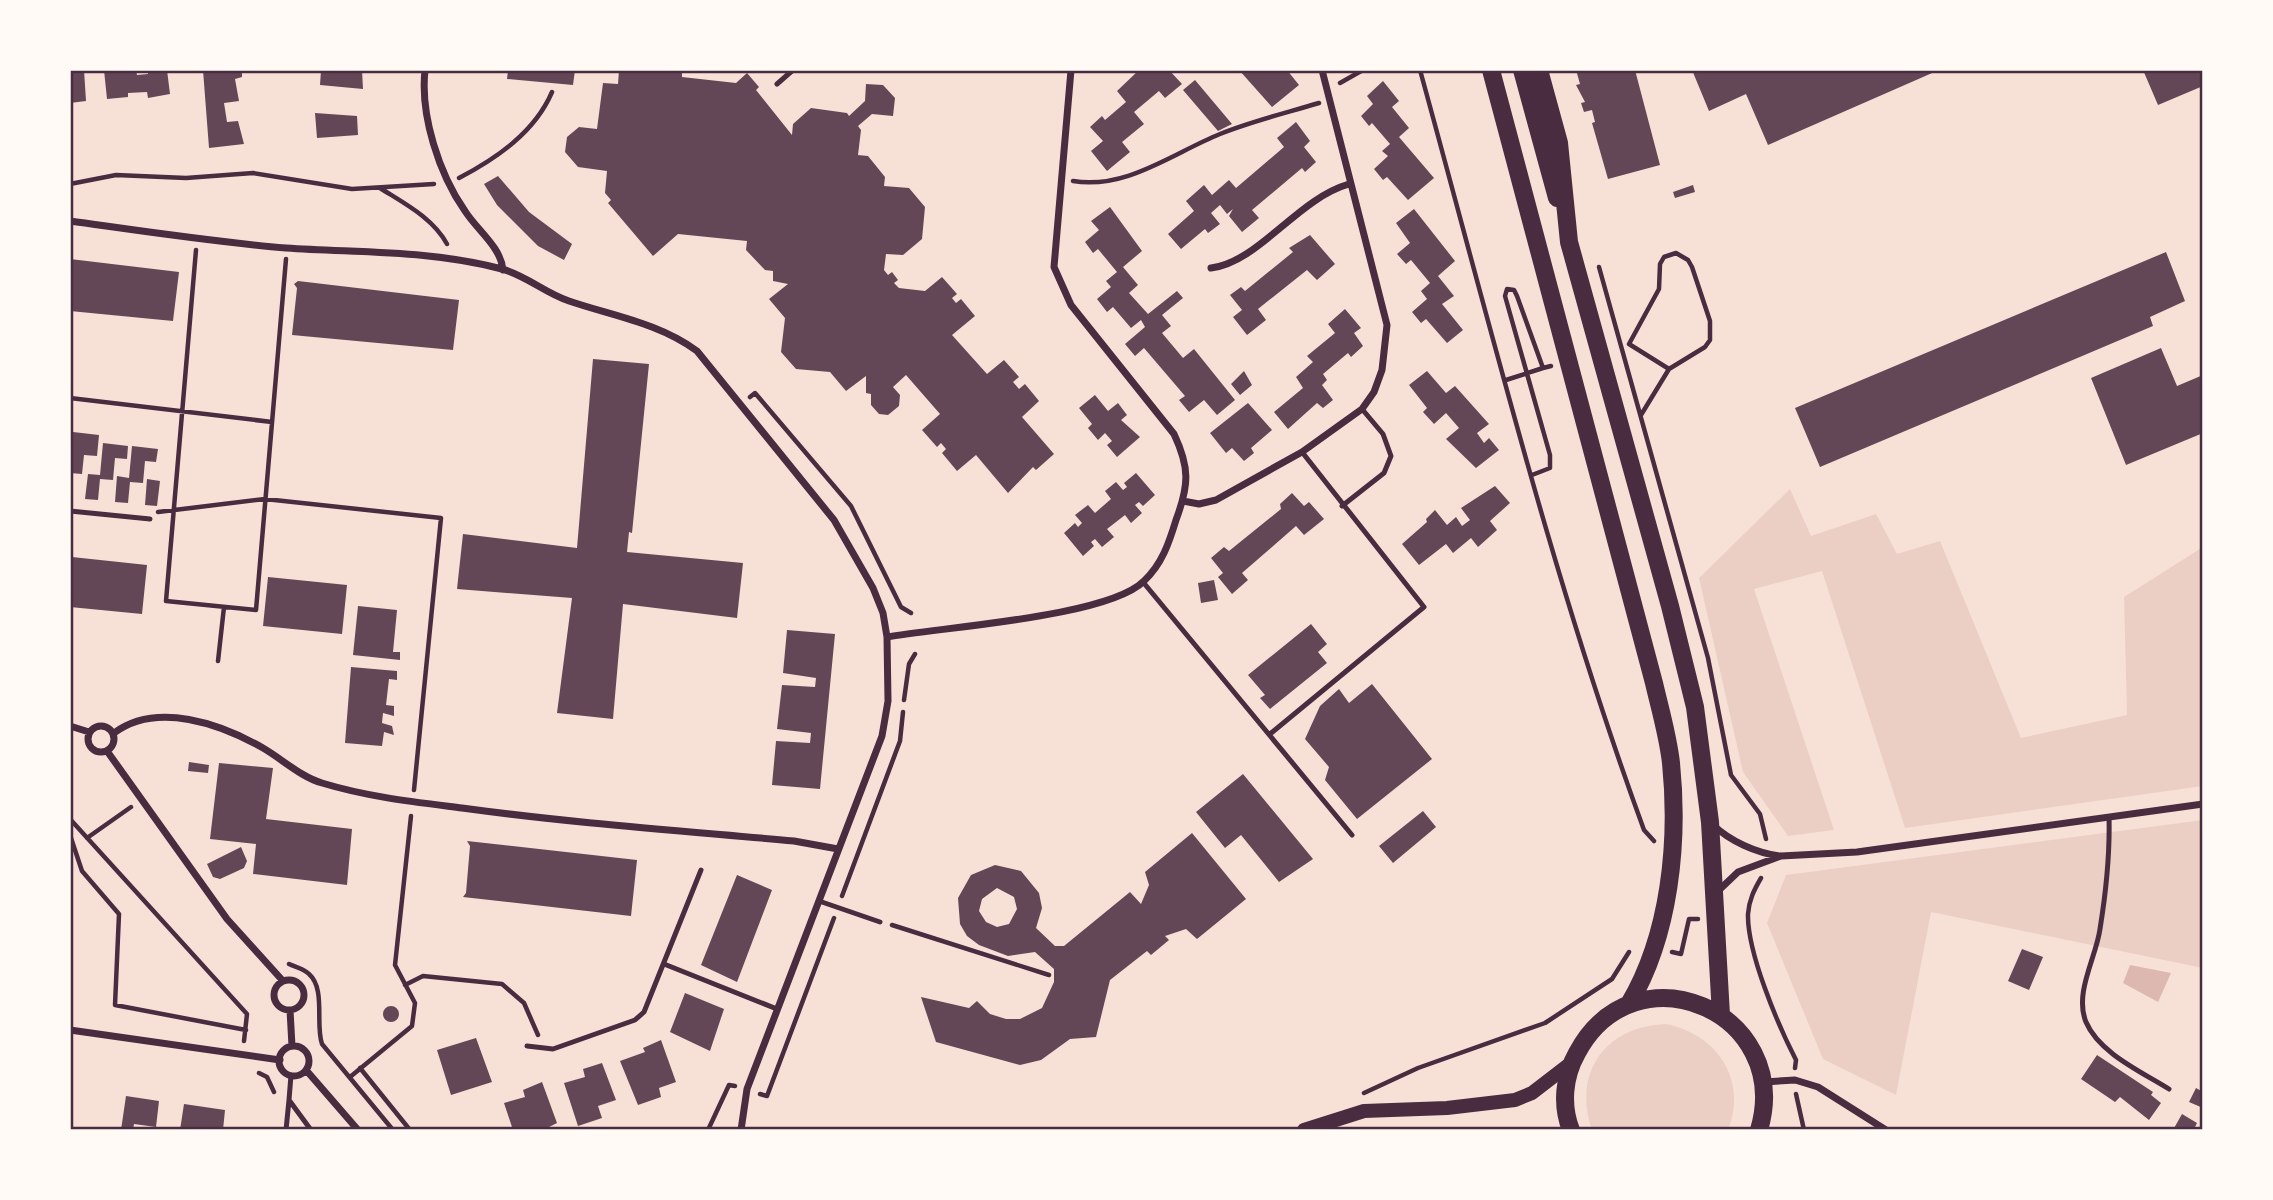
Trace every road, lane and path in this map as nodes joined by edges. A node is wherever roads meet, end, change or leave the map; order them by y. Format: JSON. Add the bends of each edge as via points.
{"nodes":[{"id":1,"x":425,"y":70,"type":"edge"},
{"id":2,"x":793,"y":70,"type":"edge"},
{"id":3,"x":1071,"y":70,"type":"edge"},
{"id":4,"x":1322,"y":70,"type":"edge"},
{"id":5,"x":1363,"y":70,"type":"edge"},
{"id":6,"x":1420,"y":70,"type":"edge"},
{"id":7,"x":1491,"y":70,"type":"edge"},
{"id":8,"x":1522,"y":70,"type":"edge"},
{"id":9,"x":1539,"y":70,"type":"edge"},
{"id":10,"x":777,"y":84,"type":"dead end"},
{"id":11,"x":1326,"y":88,"type":"junction"},
{"id":12,"x":552,"y":92,"type":"dead end"},
{"id":13,"x":1329,"y":100,"type":"junction"},
{"id":14,"x":1061,"y":180,"type":"junction"},
{"id":15,"x":450,"y":183,"type":"junction"},
{"id":16,"x":70,"y":184,"type":"edge"},
{"id":17,"x":1349,"y":184,"type":"junction"},
{"id":18,"x":379,"y":188,"type":"junction"},
{"id":19,"x":70,"y":221,"type":"edge"},
{"id":20,"x":197,"y":239,"type":"junction"},
{"id":21,"x":1569,"y":242,"type":"junction"},
{"id":22,"x":287,"y":248,"type":"junction"},
{"id":23,"x":1596,"y":258,"type":"dead end"},
{"id":24,"x":456,"y":259,"type":"junction"},
{"id":25,"x":1211,"y":268,"type":"dead end"},
{"id":26,"x":503,"y":270,"type":"junction"},
{"id":27,"x":1553,"y":365,"type":"dead end"},
{"id":28,"x":1543,"y":368,"type":"junction"},
{"id":29,"x":1669,"y":369,"type":"junction"},
{"id":30,"x":1526,"y":373,"type":"junction"},
{"id":31,"x":1506,"y":380,"type":"junction"},
{"id":32,"x":70,"y":398,"type":"edge"},
{"id":33,"x":183,"y":409,"type":"junction"},
{"id":34,"x":1362,"y":409,"type":"junction"},
{"id":35,"x":1641,"y":415,"type":"junction"},
{"id":36,"x":272,"y":422,"type":"junction"},
{"id":37,"x":1302,"y":452,"type":"junction"},
{"id":38,"x":1532,"y":475,"type":"junction"},
{"id":39,"x":265,"y":499,"type":"junction"},
{"id":40,"x":1183,"y":501,"type":"junction"},
{"id":41,"x":1342,"y":506,"type":"junction"},
{"id":42,"x":173,"y":510,"type":"junction"},
{"id":43,"x":70,"y":511,"type":"edge"},
{"id":44,"x":150,"y":519,"type":"joint"},
{"id":45,"x":1143,"y":582,"type":"junction"},
{"id":46,"x":224,"y":607,"type":"junction"},
{"id":47,"x":887,"y":637,"type":"junction"},
{"id":48,"x":915,"y":654,"type":"dead end"},
{"id":49,"x":218,"y":661,"type":"dead end"},
{"id":50,"x":70,"y":726,"type":"edge"},
{"id":51,"x":89,"y":732,"type":"junction"},
{"id":52,"x":114,"y":733,"type":"junction"},
{"id":53,"x":1270,"y":734,"type":"junction"},
{"id":54,"x":107,"y":751,"type":"junction"},
{"id":55,"x":143,"y":799,"type":"junction"},
{"id":56,"x":412,"y":801,"type":"junction"},
{"id":57,"x":2203,"y":804,"type":"edge"},
{"id":58,"x":2109,"y":817,"type":"junction"},
{"id":59,"x":70,"y":819,"type":"edge"},
{"id":60,"x":1710,"y":822,"type":"junction"},
{"id":61,"x":70,"y":835,"type":"edge"},
{"id":62,"x":1352,"y":835,"type":"dead end"},
{"id":63,"x":87,"y":838,"type":"junction"},
{"id":64,"x":838,"y":849,"type":"junction"},
{"id":65,"x":1658,"y":852,"type":"dead end"},
{"id":66,"x":1767,"y":854,"type":"junction"},
{"id":67,"x":1781,"y":856,"type":"junction"},
{"id":68,"x":1766,"y":863,"type":"junction"},
{"id":69,"x":701,"y":870,"type":"dead end"},
{"id":70,"x":1714,"y":895,"type":"junction"},
{"id":71,"x":820,"y":901,"type":"junction"},
{"id":72,"x":838,"y":907,"type":"junction"},
{"id":73,"x":880,"y":922,"type":"joint"},
{"id":74,"x":1655,"y":947,"type":"junction"},
{"id":75,"x":281,"y":957,"type":"dead end"},
{"id":76,"x":664,"y":964,"type":"junction"},
{"id":77,"x":1049,"y":975,"type":"dead end"},
{"id":78,"x":283,"y":981,"type":"junction"},
{"id":79,"x":405,"y":985,"type":"junction"},
{"id":80,"x":1629,"y":1004,"type":"junction"},
{"id":81,"x":776,"y":1009,"type":"junction"},
{"id":82,"x":290,"y":1010,"type":"junction"},
{"id":83,"x":1721,"y":1015,"type":"junction"},
{"id":84,"x":70,"y":1030,"type":"edge"},
{"id":85,"x":246,"y":1030,"type":"junction"},
{"id":86,"x":292,"y":1046,"type":"junction"},
{"id":87,"x":527,"y":1046,"type":"dead end"},
{"id":88,"x":543,"y":1048,"type":"junction"},
{"id":89,"x":243,"y":1053,"type":"junction"},
{"id":90,"x":280,"y":1060,"type":"junction"},
{"id":91,"x":1571,"y":1063,"type":"junction"},
{"id":92,"x":360,"y":1068,"type":"junction"},
{"id":93,"x":306,"y":1070,"type":"junction"},
{"id":94,"x":291,"y":1075,"type":"junction"},
{"id":95,"x":350,"y":1077,"type":"junction"},
{"id":96,"x":1795,"y":1080,"type":"junction"},
{"id":97,"x":1764,"y":1082,"type":"junction"},
{"id":98,"x":747,"y":1089,"type":"junction"},
{"id":99,"x":2168,"y":1089,"type":"dead end"},
{"id":100,"x":275,"y":1096,"type":"dead end"},
{"id":101,"x":1360,"y":1097,"type":"dead end"},
{"id":102,"x":289,"y":1100,"type":"junction"},
{"id":103,"x":286,"y":1130,"type":"edge"},
{"id":104,"x":310,"y":1130,"type":"edge"},
{"id":105,"x":358,"y":1130,"type":"edge"},
{"id":106,"x":393,"y":1130,"type":"edge"},
{"id":107,"x":410,"y":1130,"type":"edge"},
{"id":108,"x":708,"y":1130,"type":"edge"},
{"id":109,"x":741,"y":1130,"type":"edge"},
{"id":110,"x":1304,"y":1130,"type":"edge"},
{"id":111,"x":1571,"y":1130,"type":"edge"},
{"id":112,"x":1759,"y":1130,"type":"edge"},
{"id":113,"x":1804,"y":1130,"type":"edge"},
{"id":114,"x":1886,"y":1130,"type":"edge"}],
"edges":[{"from":1,"to":15,"type":"street","via":[[428,113]]},
{"from":2,"to":10,"type":"lane"},
{"from":3,"to":14,"type":"street"},
{"from":4,"to":11,"type":"street"},
{"from":5,"to":11,"type":"path"},
{"from":6,"to":31,"type":"path"},
{"from":7,"to":74,"type":"main road","via":[[1671,761],[1671,862]]},
{"from":8,"to":21,"type":"main road"},
{"from":9,"to":21,"type":"main road","via":[[1559,143]]},
{"from":11,"to":13,"type":"street"},
{"from":12,"to":15,"type":"path","via":[[543,112],[514,143]]},
{"from":13,"to":14,"type":"path","via":[[1242,126],[1139,172],[1081,183]]},
{"from":13,"to":17,"type":"street"},
{"from":14,"to":40,"type":"street","via":[[1053,253],[1058,283],[1174,434],[1185,457]]},
{"from":15,"to":18,"type":"path"},
{"from":15,"to":26,"type":"street","via":[[463,208],[500,254]]},
{"from":16,"to":18,"type":"path","via":[[116,175],[186,178],[253,173],[352,189]]},
{"from":17,"to":25,"type":"street","via":[[1323,194],[1231,264]]},
{"from":17,"to":34,"type":"street","via":[[1387,325],[1382,370]]},
{"from":18,"to":24,"type":"path","via":[[441,232]]},
{"from":19,"to":20,"type":"street"},
{"from":20,"to":22,"type":"street"},
{"from":20,"to":33,"type":"path"},
{"from":21,"to":60,"type":"main road","via":[[1681,645],[1695,707]]},
{"from":22,"to":24,"type":"street"},
{"from":22,"to":36,"type":"path"},
{"from":23,"to":35,"type":"path"},
{"from":24,"to":26,"type":"street"},
{"from":26,"to":47,"type":"street","via":[[552,295],[651,326],[696,351],[834,520],[873,588]]},
{"from":27,"to":28,"type":"path"},
{"from":28,"to":30,"type":"path"},
{"from":28,"to":30,"type":"path","via":[[1517,296],[1507,289]]},
{"from":29,"to":29,"type":"path","via":[[1705,347],[1712,330],[1692,267],[1676,253],[1664,257],[1660,264],[1659,289],[1629,344]]},
{"from":29,"to":35,"type":"path"},
{"from":30,"to":31,"type":"path"},
{"from":30,"to":38,"type":"path","via":[[1550,462],[1545,472]]},
{"from":31,"to":38,"type":"path"},
{"from":32,"to":33,"type":"path"},
{"from":33,"to":36,"type":"path"},
{"from":33,"to":42,"type":"path"},
{"from":34,"to":37,"type":"street"},
{"from":34,"to":41,"type":"lane","via":[[1383,434],[1391,456],[1384,472]]},
{"from":35,"to":66,"type":"path","via":[[1708,658],[1731,775],[1760,814]]},
{"from":36,"to":39,"type":"path"},
{"from":37,"to":40,"type":"street","via":[[1216,500]]},
{"from":37,"to":41,"type":"lane"},
{"from":38,"to":65,"type":"path","via":[[1606,728],[1644,830]]},
{"from":39,"to":42,"type":"path"},
{"from":39,"to":46,"type":"path","via":[[256,610]]},
{"from":39,"to":56,"type":"path","via":[[441,518]]},
{"from":40,"to":45,"type":"street","via":[[1166,549]]},
{"from":41,"to":53,"type":"lane","via":[[1424,607]]},
{"from":42,"to":44,"type":"path","via":[[157,512]]},
{"from":42,"to":46,"type":"path","via":[[166,601]]},
{"from":43,"to":44,"type":"lane"},
{"from":45,"to":47,"type":"street","via":[[1107,601],[1031,617]]},
{"from":45,"to":53,"type":"lane"},
{"from":46,"to":49,"type":"path"},
{"from":47,"to":64,"type":"street","via":[[888,701],[883,736]]},
{"from":48,"to":72,"type":"path","via":[[909,664],[900,741]]},
{"from":50,"to":51,"type":"street"},
{"from":51,"to":52,"type":"street","via":[[101,725]]},
{"from":51,"to":54,"type":"street","via":[[93,749]]},
{"from":52,"to":54,"type":"street","via":[[114,743]]},
{"from":52,"to":56,"type":"street","via":[[142,719],[212,725],[318,782]]},
{"from":53,"to":62,"type":"lane"},
{"from":54,"to":55,"type":"street"},
{"from":55,"to":63,"type":"path"},
{"from":55,"to":78,"type":"street","via":[[227,919]]},
{"from":56,"to":64,"type":"street"},
{"from":56,"to":79,"type":"path","via":[[395,965]]},
{"from":57,"to":58,"type":"street"},
{"from":58,"to":67,"type":"street","via":[[1857,852]]},
{"from":58,"to":99,"type":"lane","via":[[2100,932],[2084,990],[2086,1024],[2112,1052]]},
{"from":59,"to":63,"type":"path"},
{"from":60,"to":66,"type":"street","via":[[1723,835]]},
{"from":60,"to":70,"type":"main road"},
{"from":61,"to":85,"type":"path","via":[[82,871],[118,914],[115,1005]]},
{"from":63,"to":85,"type":"path","via":[[247,1014]]},
{"from":64,"to":71,"type":"street"},
{"from":66,"to":67,"type":"street"},
{"from":67,"to":68,"type":"street"},
{"from":68,"to":70,"type":"street","via":[[1738,872]]},
{"from":68,"to":96,"type":"path","via":[[1751,896],[1748,918],[1768,996],[1796,1060]]},
{"from":69,"to":76,"type":"lane"},
{"from":70,"to":83,"type":"main road"},
{"from":71,"to":72,"type":"lane"},
{"from":71,"to":81,"type":"street"},
{"from":72,"to":73,"type":"lane"},
{"from":72,"to":98,"type":"path","via":[[766,1096]]},
{"from":73,"to":77,"type":"path"},
{"from":74,"to":80,"type":"main road","via":[[1649,969]]},
{"from":74,"to":101,"type":"path","via":[[1635,946],[1612,979],[1545,1023],[1418,1068]]},
{"from":75,"to":95,"type":"path","via":[[310,974],[318,990],[317,1031],[322,1044]]},
{"from":76,"to":81,"type":"lane"},
{"from":76,"to":88,"type":"lane","via":[[644,1012],[635,1020],[553,1049]]},
{"from":78,"to":82,"type":"street","via":[[274,997],[278,1006]]},
{"from":78,"to":82,"type":"street","via":[[297,982],[304,994],[299,1007]]},
{"from":79,"to":88,"type":"path","via":[[423,976],[502,984],[524,1003]]},
{"from":79,"to":92,"type":"path","via":[[415,1003],[412,1026]]},
{"from":80,"to":83,"type":"main road","via":[[1676,998]]},
{"from":80,"to":91,"type":"main road","via":[[1605,1018],[1585,1038]]},
{"from":81,"to":98,"type":"street"},
{"from":82,"to":86,"type":"street"},
{"from":83,"to":97,"type":"main road","via":[[1741,1033],[1756,1056]]},
{"from":84,"to":89,"type":"street"},
{"from":85,"to":89,"type":"path"},
{"from":86,"to":90,"type":"street","via":[[283,1051]]},
{"from":86,"to":93,"type":"street","via":[[307,1052]]},
{"from":87,"to":88,"type":"lane"},
{"from":89,"to":90,"type":"street"},
{"from":89,"to":100,"type":"path","via":[[241,1069],[267,1077]]},
{"from":90,"to":94,"type":"street"},
{"from":91,"to":110,"type":"main road","via":[[1532,1093],[1515,1100],[1364,1111]]},
{"from":91,"to":111,"type":"main road","via":[[1565,1103]]},
{"from":92,"to":95,"type":"path"},
{"from":92,"to":107,"type":"path"},
{"from":93,"to":94,"type":"street"},
{"from":93,"to":105,"type":"street"},
{"from":94,"to":102,"type":"lane"},
{"from":95,"to":106,"type":"path"},
{"from":96,"to":97,"type":"street"},
{"from":96,"to":113,"type":"path"},
{"from":96,"to":114,"type":"street","via":[[1818,1087]]},
{"from":97,"to":112,"type":"main road","via":[[1765,1112]]},
{"from":98,"to":108,"type":"path","via":[[729,1085]]},
{"from":98,"to":109,"type":"street"},
{"from":102,"to":103,"type":"lane"},
{"from":102,"to":104,"type":"lane"}]}
